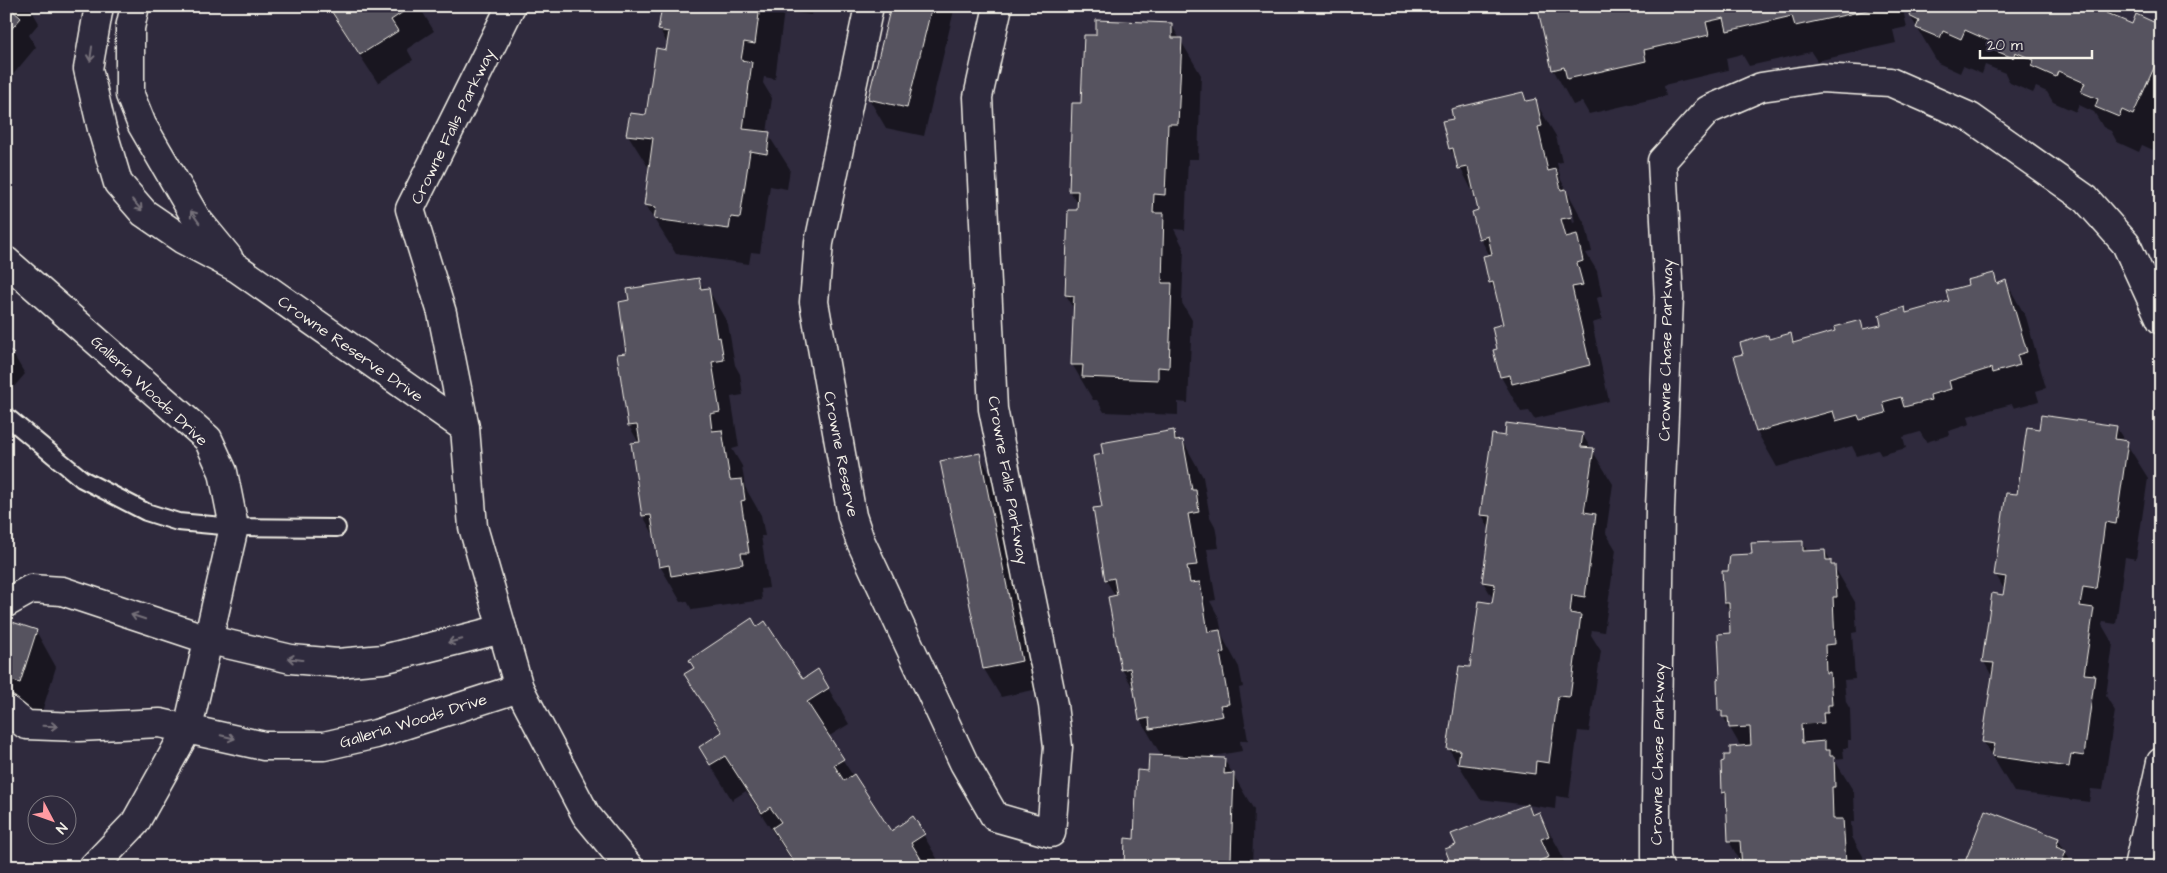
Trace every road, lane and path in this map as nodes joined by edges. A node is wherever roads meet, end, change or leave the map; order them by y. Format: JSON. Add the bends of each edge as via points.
{"nodes":[{"id":1,"x":99,"y":6,"type":"edge"},
{"id":2,"x":135,"y":6,"type":"edge"},
{"id":3,"x":511,"y":6,"type":"edge"},
{"id":4,"x":869,"y":6,"type":"edge"},
{"id":5,"x":998,"y":6,"type":"edge"},
{"id":6,"x":6,"y":261,"type":"edge"},
{"id":7,"x":237,"y":268,"type":"junction"},
{"id":8,"x":2161,"y":320,"type":"edge"},
{"id":9,"x":6,"y":416,"type":"edge"},
{"id":10,"x":466,"y":428,"type":"junction"},
{"id":11,"x":234,"y":527,"type":"junction"},
{"id":12,"x":337,"y":528,"type":"dead end"},
{"id":13,"x":6,"y":603,"type":"edge"},
{"id":14,"x":502,"y":629,"type":"junction"},
{"id":15,"x":210,"y":640,"type":"junction"},
{"id":16,"x":519,"y":688,"type":"junction"},
{"id":17,"x":6,"y":709,"type":"edge"},
{"id":18,"x":188,"y":728,"type":"junction"},
{"id":19,"x":2161,"y":762,"type":"edge"},
{"id":20,"x":1051,"y":833,"type":"joint"},
{"id":21,"x":93,"y":867,"type":"edge"},
{"id":22,"x":629,"y":867,"type":"edge"},
{"id":23,"x":1659,"y":867,"type":"edge"},
{"id":24,"x":2138,"y":867,"type":"edge"}],
"edges":[{"from":1,"to":7,"type":"street","name":"Crowne Reserve Drive","one_way":true,"via":[[88,69],[118,183],[144,212],[182,239]]},
{"from":7,"to":2,"type":"street","name":"Crowne Reserve Drive","one_way":true,"via":[[196,218],[142,125],[130,95],[130,28]]},
{"from":3,"to":10,"type":"street","name":"Crowne Falls Parkway","via":[[410,209],[442,313]]},
{"from":4,"to":20,"type":"street","name":"Crowne Reserve","via":[[819,243],[814,302],[852,516],[860,540],[964,763],[994,817]]},
{"from":5,"to":20,"type":"street","name":"Crowne Falls Parkway","via":[[978,97],[993,409],[1058,747]]},
{"from":6,"to":11,"type":"street","name":"Galleria Woods Drive","via":[[208,439],[223,472]]},
{"from":7,"to":10,"type":"street","name":"Crowne Reserve Drive"},
{"from":8,"to":23,"type":"street","name":"Crowne Chase Parkway","via":[[2126,244],[2086,199],[1970,117],[1890,82],[1821,78],[1761,87],[1708,110],[1662,161],[1669,298],[1660,518],[1656,807]]},
{"from":9,"to":11,"type":"lane","via":[[82,479],[146,512],[178,522]]},
{"from":10,"to":14,"type":"street","name":"Crowne Falls Parkway","via":[[473,527]]},
{"from":11,"to":12,"type":"lane"},
{"from":11,"to":15,"type":"street","name":"Galleria Woods Drive"},
{"from":15,"to":13,"type":"street","one_way":true,"via":[[62,591],[31,588]]},
{"from":14,"to":15,"type":"street","one_way":true,"via":[[383,660],[338,663],[291,660]]},
{"from":14,"to":16,"type":"street"},
{"from":15,"to":18,"type":"street","name":"Galleria Woods Drive"},
{"from":18,"to":16,"type":"street","name":"Galleria Woods Drive","one_way":true,"via":[[264,746],[324,746],[376,734]]},
{"from":16,"to":22,"type":"street","via":[[586,815]]},
{"from":17,"to":18,"type":"street","name":"Galleria Woods Drive","one_way":true,"via":[[26,725],[79,727],[160,723]]},
{"from":18,"to":21,"type":"street","name":"Galleria Woods Drive","via":[[135,823]]},
{"from":19,"to":24,"type":"street"}]}
